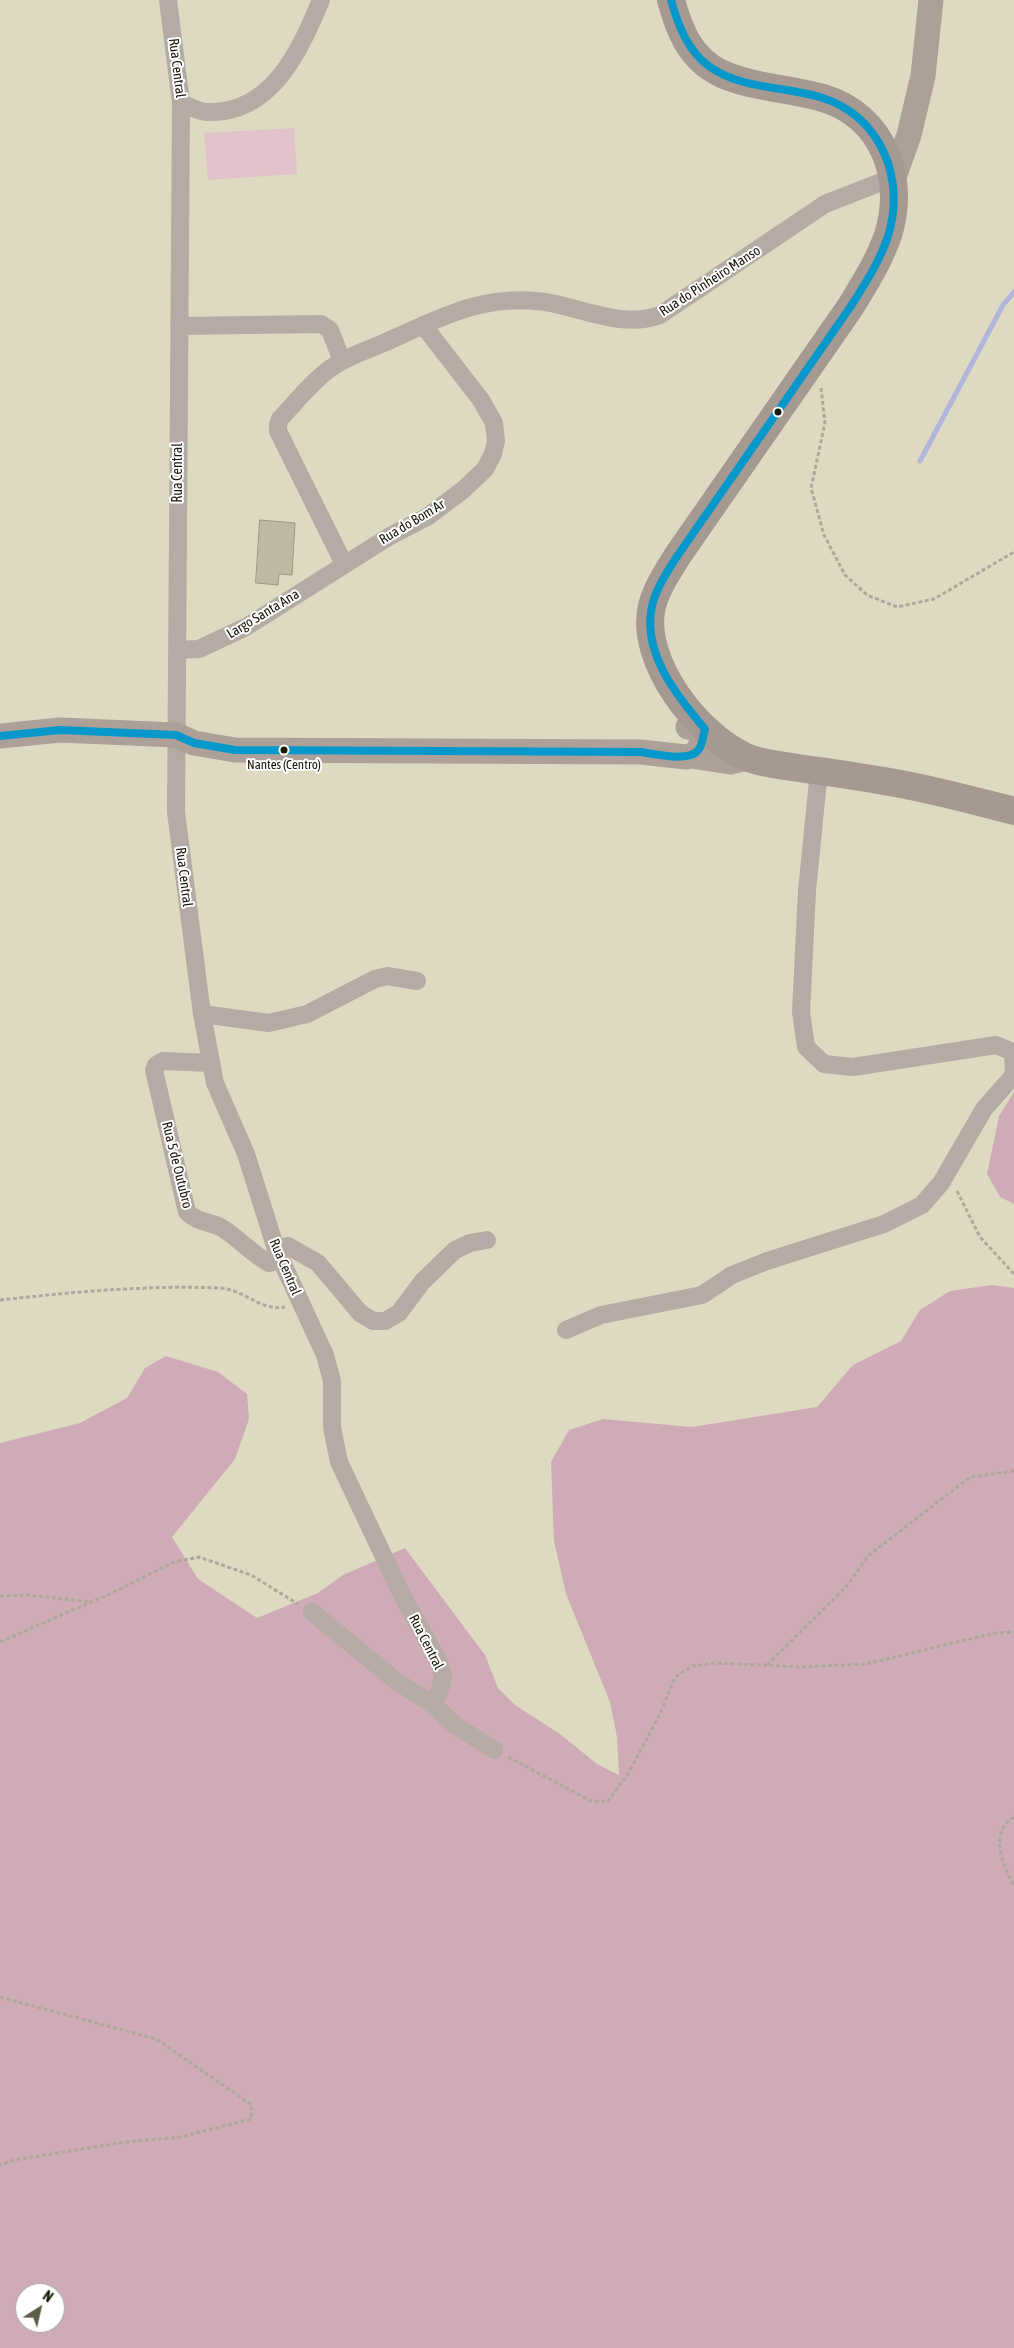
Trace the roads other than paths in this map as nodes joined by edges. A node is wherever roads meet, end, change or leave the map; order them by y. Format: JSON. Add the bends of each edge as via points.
{"nodes":[{"id":1,"x":168,"y":0,"type":"edge"},
{"id":2,"x":321,"y":0,"type":"edge"},
{"id":3,"x":671,"y":0,"type":"edge"},
{"id":4,"x":931,"y":0,"type":"edge"},
{"id":5,"x":182,"y":103,"type":"junction"},
{"id":6,"x":894,"y":177,"type":"junction"},
{"id":7,"x":423,"y":325,"type":"junction"},
{"id":8,"x":179,"y":326,"type":"junction"},
{"id":9,"x":342,"y":362,"type":"junction"},
{"id":10,"x":344,"y":564,"type":"junction"},
{"id":11,"x":177,"y":650,"type":"junction"},
{"id":12,"x":688,"y":734,"type":"junction"},
{"id":13,"x":176,"y":735,"type":"junction"},
{"id":14,"x":0,"y":736,"type":"edge"},
{"id":15,"x":819,"y":771,"type":"junction"},
{"id":16,"x":1014,"y":811,"type":"edge"},
{"id":17,"x":417,"y":981,"type":"dead end"},
{"id":18,"x":202,"y":1014,"type":"junction"},
{"id":19,"x":210,"y":1063,"type":"junction"},
{"id":20,"x":487,"y":1240,"type":"dead end"},
{"id":21,"x":278,"y":1254,"type":"junction"},
{"id":22,"x":566,"y":1330,"type":"dead end"},
{"id":23,"x":312,"y":1612,"type":"road end"},
{"id":24,"x":431,"y":1703,"type":"junction"},
{"id":25,"x":494,"y":1750,"type":"road end"}],
"edges":[{"from":1,"to":5,"type":"street","name":"Rua Central"},
{"from":2,"to":5,"type":"street","via":[[294,58],[279,80],[257,97],[233,109],[205,112]]},
{"from":3,"to":6,"type":"main road","via":[[678,28],[694,53],[719,72],[749,83],[823,98],[846,108],[864,121],[878,139]]},
{"from":4,"to":6,"type":"main road","via":[[923,76],[909,135]]},
{"from":5,"to":8,"type":"street","name":"Rua Central"},
{"from":6,"to":7,"type":"street","name":"Rua do Pinheiro Manso","via":[[825,204],[660,315],[646,320],[631,322],[546,302],[514,299],[455,311]]},
{"from":6,"to":12,"type":"main road","via":[[890,227],[876,263],[851,306],[660,584],[652,606],[650,629],[655,654]]},
{"from":7,"to":9,"type":"street","name":"Rua do Pinheiro Manso"},
{"from":7,"to":10,"type":"street","name":"Rua do Bom Ar","via":[[481,400],[494,422],[496,442],[493,454],[485,469],[427,517]]},
{"from":8,"to":9,"type":"street","via":[[321,324],[330,330]]},
{"from":8,"to":11,"type":"street","name":"Rua Central"},
{"from":9,"to":10,"type":"street","name":"Rua do Pinheiro Manso","via":[[330,368],[280,419],[278,431]]},
{"from":10,"to":11,"type":"street","name":"Largo Santa Ana","via":[[246,627],[199,649]]},
{"from":11,"to":13,"type":"street","name":"Rua Central"},
{"from":12,"to":13,"type":"main road","via":[[641,752],[235,750],[194,743]]},
{"from":12,"to":15,"type":"main road","via":[[748,758]]},
{"from":13,"to":14,"type":"main road","via":[[60,730]]},
{"from":13,"to":18,"type":"street","name":"Rua Central","via":[[176,812]]},
{"from":15,"to":16,"type":"main road","via":[[887,781]]},
{"from":15,"to":22,"type":"street","via":[[807,891],[801,1003],[806,1047],[824,1064],[853,1067],[996,1045],[1013,1052],[1014,1075],[984,1108],[941,1183],[922,1205],[884,1224],[732,1275],[702,1295],[601,1315]]},
{"from":17,"to":18,"type":"street","via":[[388,976],[375,979],[308,1014],[269,1023]]},
{"from":18,"to":19,"type":"street","name":"Rua Central"},
{"from":19,"to":21,"type":"street","name":"Rua Central","via":[[215,1083],[246,1154]]},
{"from":19,"to":21,"type":"street","name":"Rua 5 de Outubro","via":[[162,1061],[154,1070],[187,1212],[194,1219],[224,1230],[253,1255],[269,1263]]},
{"from":20,"to":21,"type":"street","via":[[455,1250],[422,1282],[399,1313],[385,1321],[373,1321],[360,1313],[318,1263],[288,1246]]},
{"from":21,"to":24,"type":"street","name":"Rua Central","via":[[332,1380],[332,1427],[340,1462],[402,1595],[440,1662],[443,1676]]},
{"from":23,"to":24,"type":"street","via":[[396,1681]]},
{"from":24,"to":25,"type":"street","via":[[455,1725]]}]}
